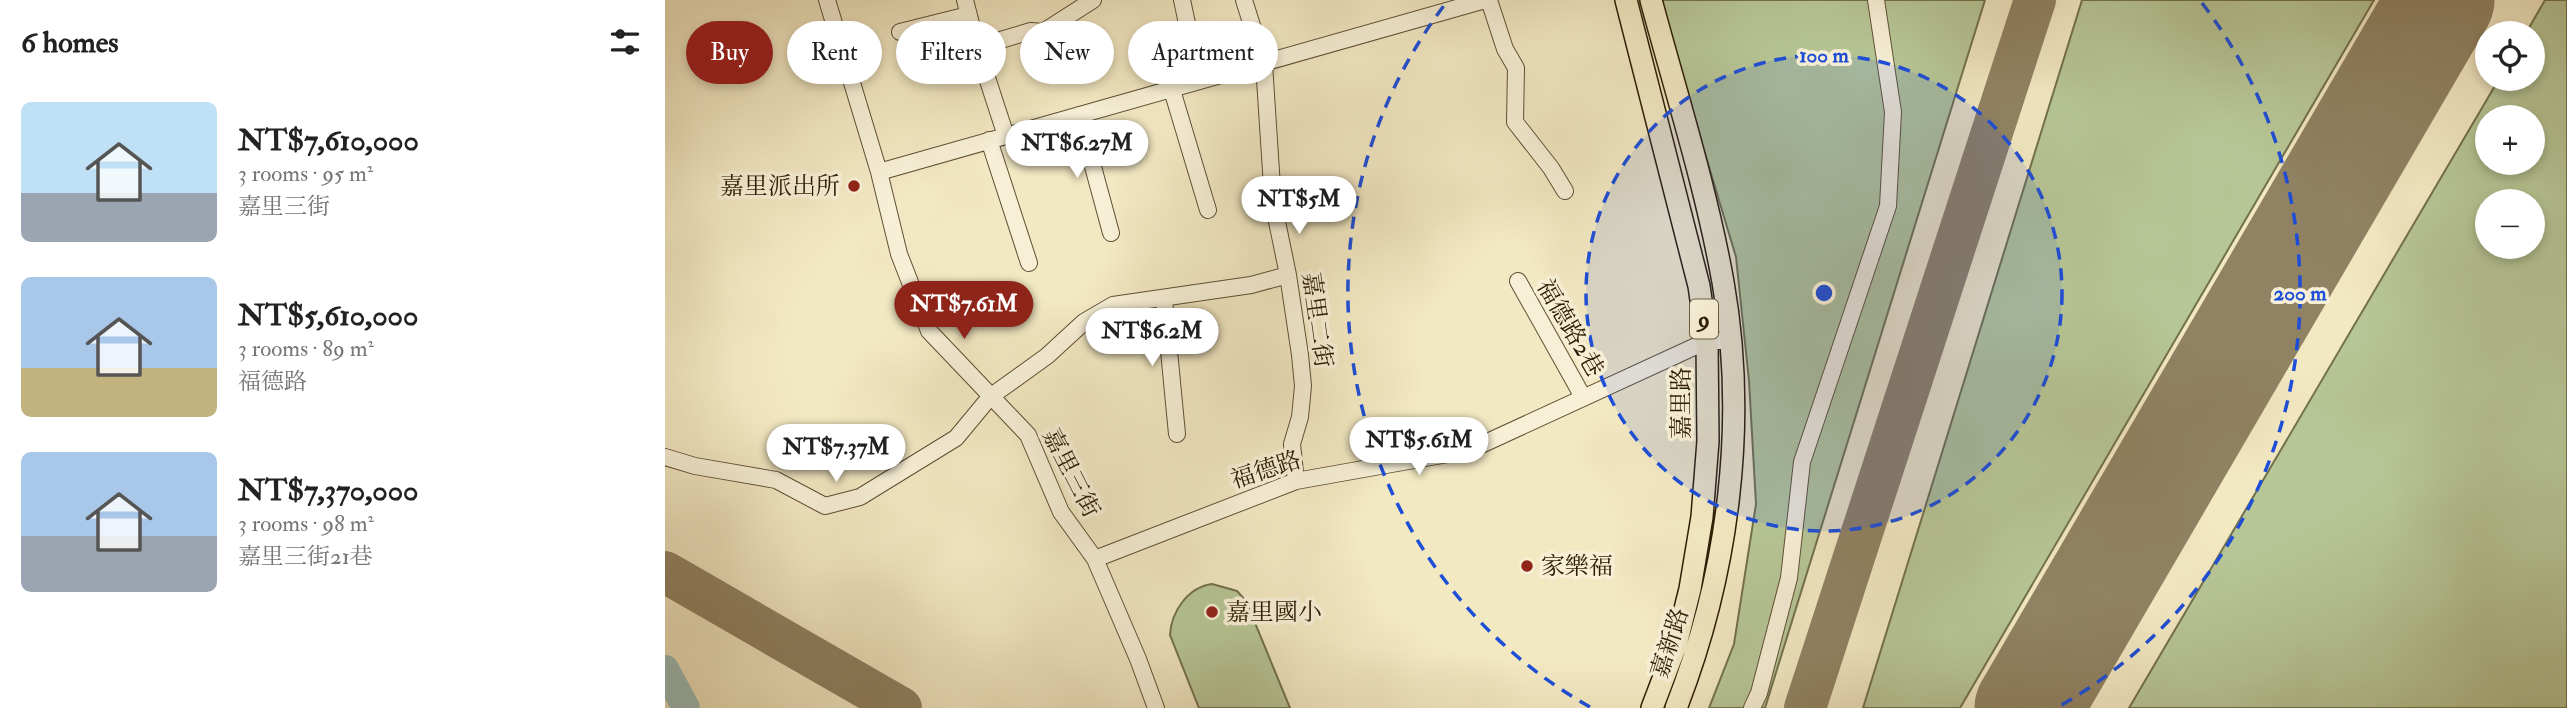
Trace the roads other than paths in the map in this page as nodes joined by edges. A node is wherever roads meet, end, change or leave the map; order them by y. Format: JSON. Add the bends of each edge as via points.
{"nodes":[{"id":1,"x":827,"y":0,"type":"edge"},
{"id":2,"x":1093,"y":0,"type":"edge"},
{"id":3,"x":1182,"y":0,"type":"edge"},
{"id":4,"x":1244,"y":0,"type":"edge"},
{"id":5,"x":1626,"y":0,"type":"edge"},
{"id":6,"x":1651,"y":0,"type":"edge"},
{"id":7,"x":1876,"y":0,"type":"edge"},
{"id":8,"x":1481,"y":1,"type":"edge"},
{"id":9,"x":967,"y":8,"type":"edge"},
{"id":10,"x":931,"y":21,"type":"edge"},
{"id":11,"x":1186,"y":21,"type":"edge"},
{"id":12,"x":1251,"y":21,"type":"edge"},
{"id":13,"x":1006,"y":38,"type":"edge"},
{"id":14,"x":1278,"y":60,"type":"edge"},
{"id":15,"x":989,"y":84,"type":"edge"},
{"id":16,"x":1188,"y":84,"type":"edge"},
{"id":17,"x":1265,"y":84,"type":"edge"},
{"id":18,"x":1172,"y":90,"type":"junction"},
{"id":19,"x":1079,"y":115,"type":"junction"},
{"id":20,"x":1006,"y":136,"type":"junction"},
{"id":21,"x":989,"y":140,"type":"junction"},
{"id":22,"x":879,"y":172,"type":"junction"},
{"id":23,"x":1565,"y":191,"type":"dead end"},
{"id":24,"x":1208,"y":210,"type":"dead end"},
{"id":25,"x":1111,"y":233,"type":"dead end"},
{"id":26,"x":1028,"y":263,"type":"dead end"},
{"id":27,"x":1288,"y":275,"type":"junction"},
{"id":28,"x":1518,"y":282,"type":"dead end"},
{"id":29,"x":1164,"y":299,"type":"junction"},
{"id":30,"x":1707,"y":341,"type":"junction"},
{"id":31,"x":1730,"y":341,"type":"junction"},
{"id":32,"x":990,"y":397,"type":"junction"},
{"id":33,"x":1583,"y":397,"type":"junction"},
{"id":34,"x":1177,"y":434,"type":"dead end"},
{"id":35,"x":665,"y":457,"type":"edge"},
{"id":36,"x":1296,"y":481,"type":"junction"},
{"id":37,"x":1095,"y":559,"type":"junction"},
{"id":38,"x":1713,"y":593,"type":"joint"},
{"id":39,"x":1676,"y":645,"type":"joint"},
{"id":40,"x":1156,"y":708,"type":"edge"},
{"id":41,"x":1652,"y":708,"type":"edge"},
{"id":42,"x":1676,"y":708,"type":"edge"},
{"id":43,"x":1752,"y":708,"type":"edge"}],
"edges":[{"from":1,"to":22,"type":"street","name":"嘉里三街"},
{"from":2,"to":13,"type":"street","via":[[1042,32]]},
{"from":3,"to":11,"type":"street"},
{"from":4,"to":12,"type":"street","name":"嘉里二街"},
{"from":5,"to":30,"type":"main road","name":"嘉里路","number":"9","via":[[1699,286]]},
{"from":6,"to":31,"type":"main road","name":"嘉里路","number":"9","via":[[1712,234]]},
{"from":7,"to":43,"type":"street","via":[[1893,112],[1888,206],[1802,462],[1789,578]]},
{"from":8,"to":14,"type":"street"},
{"from":8,"to":23,"type":"street","via":[[1516,68],[1515,122]]},
{"from":9,"to":10,"type":"street"},
{"from":15,"to":20,"type":"street"},
{"from":16,"to":18,"type":"street"},
{"from":17,"to":27,"type":"street","name":"嘉里二街","via":[[1273,202]]},
{"from":18,"to":19,"type":"street"},
{"from":18,"to":24,"type":"street"},
{"from":19,"to":20,"type":"street"},
{"from":19,"to":25,"type":"street"},
{"from":20,"to":21,"type":"street"},
{"from":21,"to":22,"type":"street"},
{"from":21,"to":26,"type":"street"},
{"from":22,"to":32,"type":"street","name":"嘉里三街","via":[[899,254],[929,331]]},
{"from":27,"to":29,"type":"street"},
{"from":27,"to":36,"type":"street","name":"嘉里二街","via":[[1303,386],[1292,444]]},
{"from":28,"to":33,"type":"street","name":"福德路2巷"},
{"from":29,"to":32,"type":"street","via":[[1113,305],[1084,322],[1047,356]]},
{"from":29,"to":34,"type":"street"},
{"from":30,"to":31,"type":"street","name":"福德路"},
{"from":30,"to":33,"type":"street","name":"福德路"},
{"from":30,"to":39,"type":"main road","name":"嘉里路","number":"9","via":[[1708,441],[1702,517]]},
{"from":31,"to":38,"type":"main road","name":"嘉里路","number":"9","via":[[1731,467]]},
{"from":32,"to":35,"type":"street","via":[[956,438],[860,497],[825,506],[776,480]]},
{"from":32,"to":37,"type":"street","name":"嘉里三街","via":[[1028,435],[1061,512]]},
{"from":33,"to":36,"type":"street","name":"福德路","via":[[1470,450]]},
{"from":36,"to":37,"type":"street","name":"福德路"},
{"from":37,"to":40,"type":"street","name":"嘉里三街"},
{"from":38,"to":42,"type":"main road","name":"嘉新路","number":"9"},
{"from":39,"to":41,"type":"main road","name":"嘉新路","number":"9"}]}
